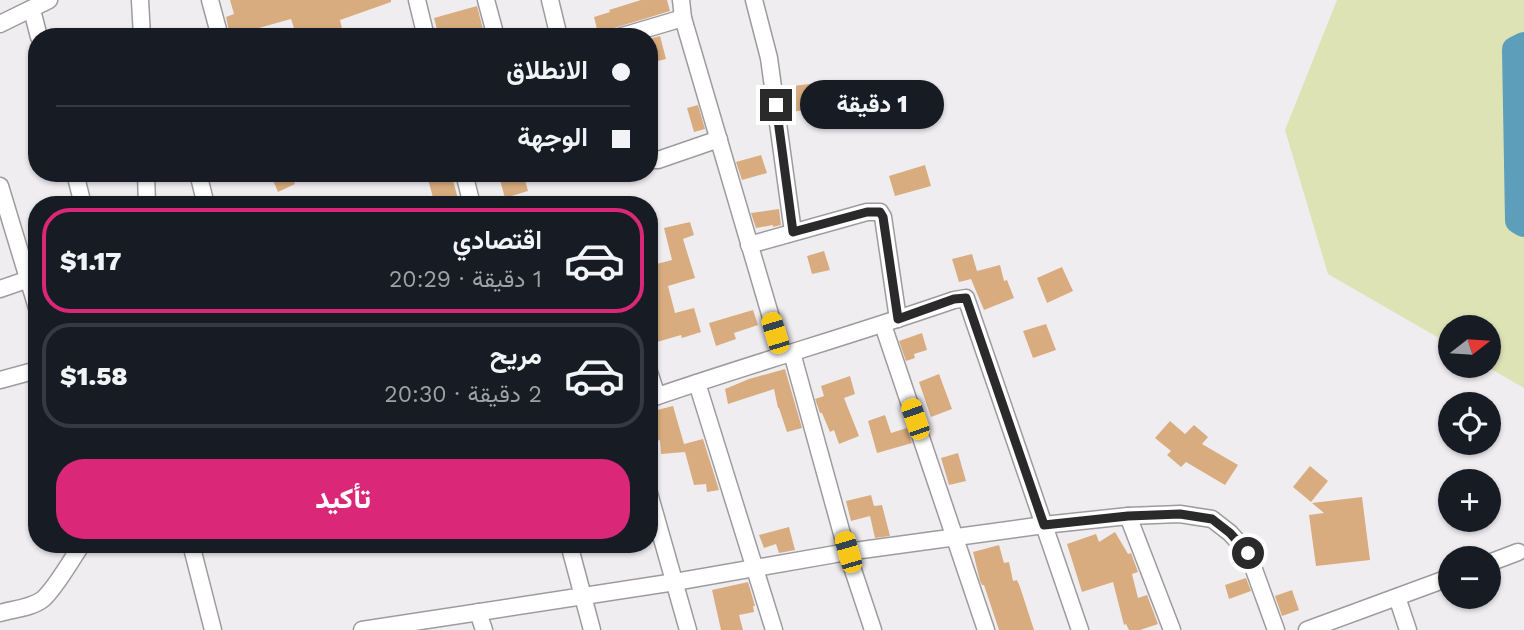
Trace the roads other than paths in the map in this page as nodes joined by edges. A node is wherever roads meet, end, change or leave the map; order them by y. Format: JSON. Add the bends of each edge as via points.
{"nodes":[{"id":1,"x":49,"y":0,"type":"edge"},
{"id":2,"x":210,"y":0,"type":"edge"},
{"id":3,"x":417,"y":0,"type":"edge"},
{"id":4,"x":486,"y":0,"type":"edge"},
{"id":5,"x":550,"y":0,"type":"edge"},
{"id":6,"x":681,"y":0,"type":"edge"},
{"id":7,"x":754,"y":0,"type":"edge"},
{"id":8,"x":140,"y":5,"type":"edge"},
{"id":9,"x":32,"y":9,"type":"junction"},
{"id":10,"x":683,"y":18,"type":"junction"},
{"id":11,"x":0,"y":24,"type":"edge"},
{"id":12,"x":37,"y":28,"type":"edge"},
{"id":13,"x":141,"y":28,"type":"edge"},
{"id":14,"x":147,"y":28,"type":"edge"},
{"id":15,"x":218,"y":28,"type":"edge"},
{"id":16,"x":424,"y":28,"type":"edge"},
{"id":17,"x":494,"y":28,"type":"edge"},
{"id":18,"x":557,"y":28,"type":"edge"},
{"id":19,"x":649,"y":28,"type":"edge"},
{"id":20,"x":719,"y":139,"type":"junction"},
{"id":21,"x":658,"y":160,"type":"edge"},
{"id":22,"x":0,"y":186,"type":"edge"},
{"id":23,"x":793,"y":232,"type":"junction"},
{"id":24,"x":749,"y":245,"type":"junction"},
{"id":25,"x":28,"y":276,"type":"edge"},
{"id":26,"x":28,"y":279,"type":"edge"},
{"id":27,"x":0,"y":289,"type":"edge"},
{"id":28,"x":890,"y":322,"type":"junction"},
{"id":29,"x":787,"y":354,"type":"junction"},
{"id":30,"x":28,"y":372,"type":"edge"},
{"id":31,"x":0,"y":380,"type":"edge"},
{"id":32,"x":697,"y":383,"type":"junction"},
{"id":33,"x":658,"y":395,"type":"edge"},
{"id":34,"x":1128,"y":516,"type":"junction"},
{"id":35,"x":658,"y":524,"type":"edge"},
{"id":36,"x":1044,"y":525,"type":"junction"},
{"id":37,"x":955,"y":538,"type":"junction"},
{"id":38,"x":848,"y":552,"type":"junction"},
{"id":39,"x":1518,"y":552,"type":"dead end"},
{"id":40,"x":76,"y":553,"type":"edge"},
{"id":41,"x":193,"y":553,"type":"edge"},
{"id":42,"x":571,"y":553,"type":"edge"},
{"id":43,"x":1501,"y":558,"type":"edge"},
{"id":44,"x":755,"y":569,"type":"junction"},
{"id":45,"x":675,"y":582,"type":"junction"},
{"id":46,"x":1438,"y":582,"type":"edge"},
{"id":47,"x":582,"y":596,"type":"junction"},
{"id":48,"x":1396,"y":597,"type":"junction"},
{"id":49,"x":478,"y":612,"type":"junction"},
{"id":50,"x":0,"y":613,"type":"edge"},
{"id":51,"x":409,"y":626,"type":"edge"},
{"id":52,"x":213,"y":630,"type":"edge"},
{"id":53,"x":362,"y":630,"type":"edge"},
{"id":54,"x":484,"y":630,"type":"edge"},
{"id":55,"x":592,"y":630,"type":"edge"},
{"id":56,"x":688,"y":630,"type":"edge"},
{"id":57,"x":774,"y":630,"type":"edge"},
{"id":58,"x":873,"y":630,"type":"edge"},
{"id":59,"x":986,"y":630,"type":"edge"},
{"id":60,"x":1080,"y":630,"type":"edge"},
{"id":61,"x":1172,"y":630,"type":"edge"},
{"id":62,"x":1276,"y":630,"type":"edge"},
{"id":63,"x":1307,"y":630,"type":"edge"},
{"id":64,"x":1408,"y":630,"type":"edge"}],
"edges":[{"from":1,"to":9,"type":"street"},
{"from":2,"to":15,"type":"street"},
{"from":3,"to":16,"type":"street"},
{"from":4,"to":17,"type":"street"},
{"from":5,"to":18,"type":"street"},
{"from":6,"to":10,"type":"street"},
{"from":7,"to":23,"type":"street","via":[[769,58]]},
{"from":8,"to":13,"type":"street"},
{"from":8,"to":14,"type":"street"},
{"from":9,"to":11,"type":"street"},
{"from":9,"to":12,"type":"street"},
{"from":10,"to":19,"type":"street"},
{"from":10,"to":20,"type":"street"},
{"from":20,"to":21,"type":"street"},
{"from":20,"to":24,"type":"street"},
{"from":22,"to":25,"type":"street"},
{"from":23,"to":24,"type":"street"},
{"from":23,"to":28,"type":"street","via":[[880,212]]},
{"from":24,"to":29,"type":"street"},
{"from":26,"to":27,"type":"street"},
{"from":28,"to":29,"type":"street"},
{"from":28,"to":36,"type":"street","via":[[966,298]]},
{"from":28,"to":37,"type":"street"},
{"from":29,"to":32,"type":"street"},
{"from":29,"to":38,"type":"street"},
{"from":30,"to":31,"type":"street"},
{"from":32,"to":33,"type":"street"},
{"from":32,"to":44,"type":"street"},
{"from":34,"to":36,"type":"street"},
{"from":34,"to":61,"type":"street"},
{"from":34,"to":62,"type":"street","via":[[1180,514],[1212,519],[1248,553]]},
{"from":35,"to":45,"type":"street"},
{"from":36,"to":37,"type":"street"},
{"from":36,"to":60,"type":"street"},
{"from":37,"to":38,"type":"street"},
{"from":37,"to":59,"type":"street"},
{"from":38,"to":44,"type":"street"},
{"from":38,"to":58,"type":"street"},
{"from":39,"to":43,"type":"street"},
{"from":40,"to":50,"type":"street","via":[[42,600]]},
{"from":41,"to":52,"type":"street"},
{"from":42,"to":47,"type":"street"},
{"from":44,"to":45,"type":"street"},
{"from":44,"to":57,"type":"street"},
{"from":45,"to":47,"type":"street"},
{"from":45,"to":56,"type":"street"},
{"from":46,"to":48,"type":"street"},
{"from":47,"to":49,"type":"street"},
{"from":47,"to":55,"type":"street"},
{"from":48,"to":63,"type":"street"},
{"from":48,"to":64,"type":"street"},
{"from":49,"to":51,"type":"street"},
{"from":49,"to":54,"type":"street"},
{"from":51,"to":53,"type":"street"}]}
